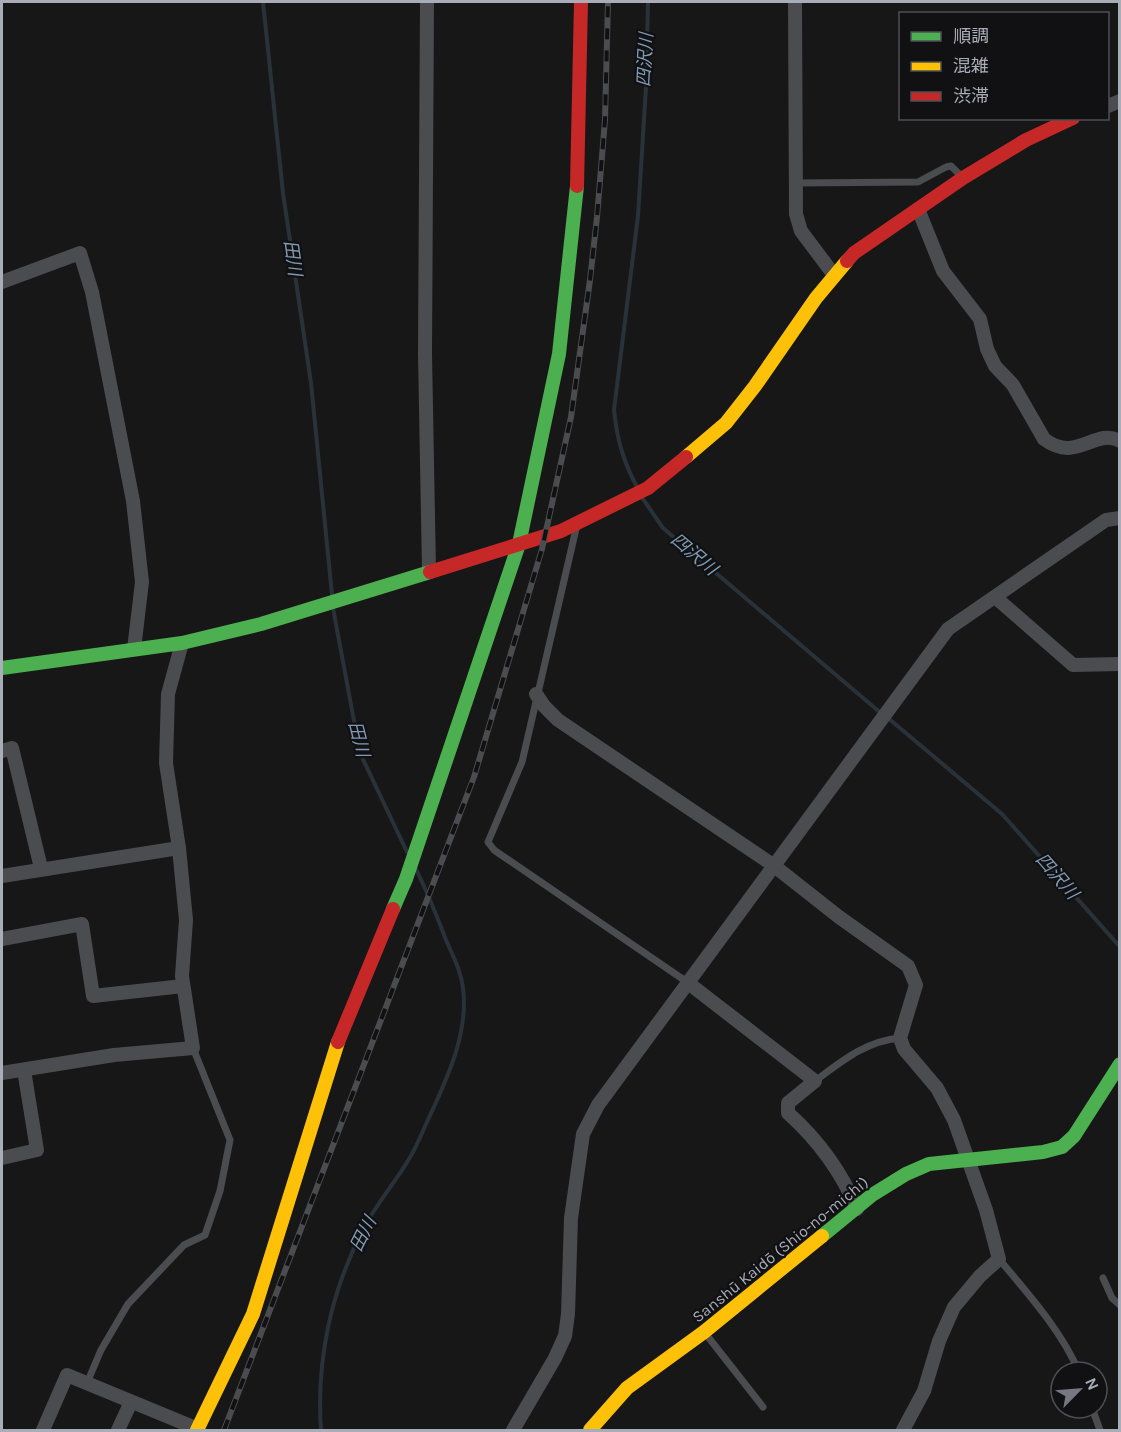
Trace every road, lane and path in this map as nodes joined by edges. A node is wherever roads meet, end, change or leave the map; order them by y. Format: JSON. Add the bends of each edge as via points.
{"nodes":[{"id":1,"x":427,"y":2,"type":"edge"},
{"id":2,"x":581,"y":2,"type":"edge"},
{"id":3,"x":795,"y":2,"type":"edge"},
{"id":4,"x":1069,"y":120,"type":"edge"},
{"id":5,"x":963,"y":178,"type":"junction"},
{"id":6,"x":796,"y":183,"type":"junction"},
{"id":7,"x":918,"y":208,"type":"junction"},
{"id":8,"x":834,"y":275,"type":"junction"},
{"id":9,"x":2,"y":282,"type":"edge"},
{"id":10,"x":1119,"y":441,"type":"edge"},
{"id":11,"x":1119,"y":518,"type":"edge"},
{"id":12,"x":577,"y":525,"type":"junction"},
{"id":13,"x":519,"y":544,"type":"junction"},
{"id":14,"x":429,"y":571,"type":"junction"},
{"id":15,"x":995,"y":597,"type":"junction"},
{"id":16,"x":182,"y":643,"type":"junction"},
{"id":17,"x":134,"y":649,"type":"junction"},
{"id":18,"x":1119,"y":664,"type":"edge"},
{"id":19,"x":2,"y":668,"type":"edge"},
{"id":20,"x":537,"y":694,"type":"junction"},
{"id":21,"x":2,"y":751,"type":"edge"},
{"id":22,"x":178,"y":848,"type":"junction"},
{"id":23,"x":773,"y":865,"type":"junction"},
{"id":24,"x":41,"y":868,"type":"junction"},
{"id":25,"x":2,"y":876,"type":"edge"},
{"id":26,"x":2,"y":939,"type":"edge"},
{"id":27,"x":687,"y":982,"type":"junction"},
{"id":28,"x":183,"y":986,"type":"junction"},
{"id":29,"x":900,"y":1038,"type":"junction"},
{"id":30,"x":193,"y":1048,"type":"junction"},
{"id":31,"x":1119,"y":1064,"type":"edge"},
{"id":32,"x":24,"y":1070,"type":"junction"},
{"id":33,"x":2,"y":1073,"type":"edge"},
{"id":34,"x":815,"y":1081,"type":"junction"},
{"id":35,"x":2,"y":1158,"type":"edge"},
{"id":36,"x":968,"y":1160,"type":"junction"},
{"id":37,"x":856,"y":1209,"type":"junction"},
{"id":38,"x":999,"y":1258,"type":"junction"},
{"id":39,"x":1103,"y":1278,"type":"dead end"},
{"id":40,"x":1119,"y":1305,"type":"edge"},
{"id":41,"x":704,"y":1332,"type":"junction"},
{"id":42,"x":1073,"y":1360,"type":"edge"},
{"id":43,"x":87,"y":1383,"type":"junction"},
{"id":44,"x":131,"y":1402,"type":"junction"},
{"id":45,"x":763,"y":1407,"type":"dead end"},
{"id":46,"x":198,"y":1430,"type":"edge"},
{"id":47,"x":43,"y":1431,"type":"edge"},
{"id":48,"x":118,"y":1431,"type":"edge"},
{"id":49,"x":513,"y":1431,"type":"edge"},
{"id":50,"x":590,"y":1431,"type":"edge"},
{"id":51,"x":903,"y":1431,"type":"edge"}],
"edges":[{"from":1,"to":14,"type":"street","via":[[425,354]]},
{"from":2,"to":13,"type":"street","via":[[577,198],[566,305]]},
{"from":3,"to":6,"type":"street"},
{"from":4,"to":5,"type":"street","via":[[1026,140]]},
{"from":5,"to":6,"type":"lane","via":[[951,166],[918,182]]},
{"from":5,"to":7,"type":"street"},
{"from":6,"to":8,"type":"street","via":[[796,214],[801,231]]},
{"from":7,"to":8,"type":"street","via":[[854,254]]},
{"from":7,"to":10,"type":"street","via":[[943,271],[980,319],[995,366],[1013,385],[1044,439],[1062,449],[1102,437]]},
{"from":8,"to":12,"type":"street","via":[[726,423],[648,488]]},
{"from":9,"to":17,"type":"street","via":[[80,252],[92,292],[133,501],[142,582]]},
{"from":11,"to":15,"type":"street","via":[[1106,520]]},
{"from":12,"to":13,"type":"street"},
{"from":12,"to":20,"type":"lane"},
{"from":13,"to":14,"type":"street"},
{"from":13,"to":46,"type":"street","via":[[416,849],[339,1039],[253,1314]]},
{"from":14,"to":16,"type":"street","via":[[261,624]]},
{"from":15,"to":18,"type":"street","via":[[1073,665]]},
{"from":15,"to":23,"type":"street","via":[[948,629]]},
{"from":16,"to":17,"type":"street"},
{"from":16,"to":22,"type":"street","via":[[168,694],[166,764]]},
{"from":17,"to":19,"type":"street"},
{"from":20,"to":23,"type":"street","via":[[558,720]]},
{"from":20,"to":27,"type":"lane","via":[[522,762],[488,842],[494,850]]},
{"from":21,"to":24,"type":"street","via":[[12,748]]},
{"from":22,"to":24,"type":"street"},
{"from":22,"to":28,"type":"street","via":[[186,920]]},
{"from":23,"to":27,"type":"street"},
{"from":23,"to":29,"type":"street","via":[[908,966],[916,985]]},
{"from":24,"to":25,"type":"street"},
{"from":26,"to":28,"type":"street","via":[[82,924],[93,996]]},
{"from":27,"to":34,"type":"street"},
{"from":27,"to":49,"type":"street","via":[[598,1105],[583,1134],[571,1218],[565,1336]]},
{"from":28,"to":30,"type":"street"},
{"from":29,"to":34,"type":"lane","via":[[856,1050]]},
{"from":29,"to":36,"type":"street","via":[[904,1049],[937,1089],[954,1120]]},
{"from":30,"to":32,"type":"street","via":[[114,1055]]},
{"from":30,"to":43,"type":"lane","via":[[230,1140],[220,1191],[205,1235],[184,1245],[128,1304]]},
{"from":31,"to":36,"type":"street","name":"Sanshū Kaidō (Shio-no-michi)","via":[[1074,1136],[1062,1147]]},
{"from":32,"to":33,"type":"street"},
{"from":32,"to":35,"type":"street","via":[[37,1150]]},
{"from":34,"to":37,"type":"street","via":[[789,1104],[788,1113],[804,1127],[847,1185]]},
{"from":36,"to":37,"type":"street","name":"Sanshū Kaidō (Shio-no-michi)","via":[[928,1164],[872,1195]]},
{"from":36,"to":38,"type":"street"},
{"from":37,"to":41,"type":"street","name":"Sanshū Kaidō (Shio-no-michi)"},
{"from":38,"to":42,"type":"lane"},
{"from":38,"to":51,"type":"street","via":[[954,1307],[924,1391]]},
{"from":39,"to":40,"type":"lane"},
{"from":41,"to":45,"type":"lane"},
{"from":41,"to":50,"type":"street","name":"Sanshū Kaidō (Shio-no-michi)","via":[[627,1388]]},
{"from":43,"to":44,"type":"street"},
{"from":43,"to":47,"type":"street","via":[[67,1376]]},
{"from":44,"to":46,"type":"street"},
{"from":44,"to":48,"type":"street"}]}
